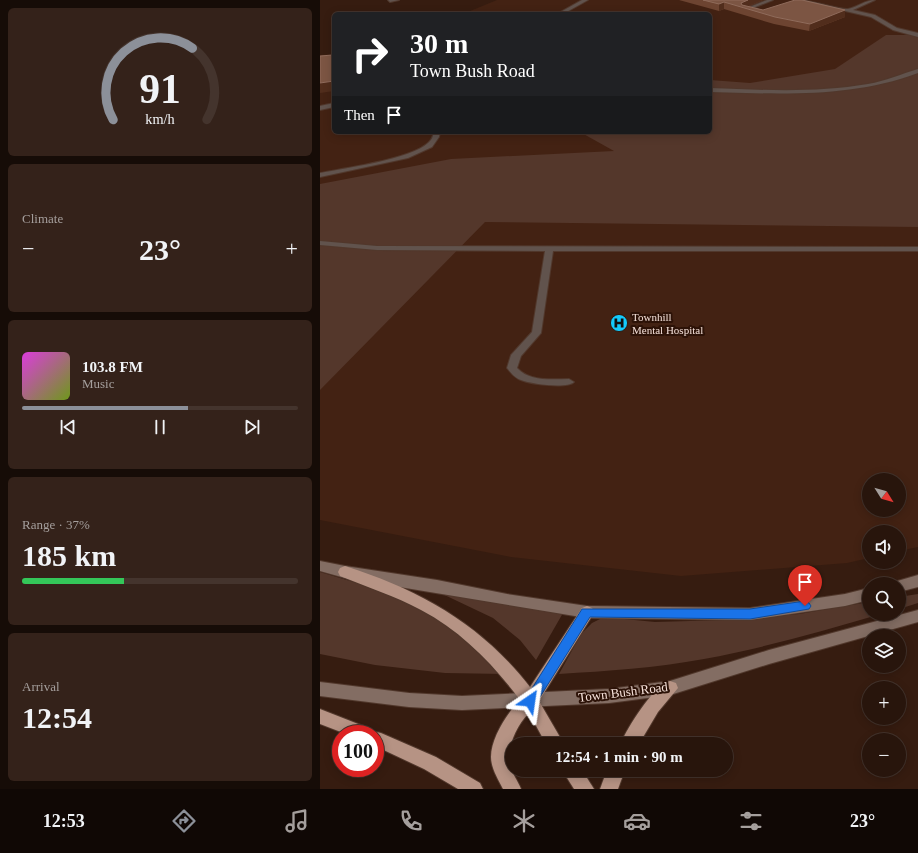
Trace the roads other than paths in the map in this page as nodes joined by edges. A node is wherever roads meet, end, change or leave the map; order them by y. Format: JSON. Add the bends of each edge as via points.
{"nodes":[{"id":1,"x":397,"y":0,"type":"edge"},
{"id":2,"x":586,"y":0,"type":"edge"},
{"id":3,"x":771,"y":0,"type":"edge"},
{"id":4,"x":874,"y":0,"type":"edge"},
{"id":5,"x":390,"y":1,"type":"dead end"},
{"id":6,"x":800,"y":1,"type":"edge"},
{"id":7,"x":832,"y":3,"type":"dead end"},
{"id":8,"x":826,"y":5,"type":"junction"},
{"id":9,"x":849,"y":10,"type":"junction"},
{"id":10,"x":563,"y":12,"type":"edge"},
{"id":11,"x":757,"y":14,"type":"edge"},
{"id":12,"x":918,"y":35,"type":"edge"},
{"id":13,"x":918,"y":71,"type":"edge"},
{"id":14,"x":712,"y":90,"type":"edge"},
{"id":15,"x":332,"y":105,"type":"edge"},
{"id":16,"x":320,"y":108,"type":"edge"},
{"id":17,"x":437,"y":134,"type":"edge"},
{"id":18,"x":320,"y":175,"type":"edge"},
{"id":19,"x":320,"y":243,"type":"edge"},
{"id":20,"x":549,"y":249,"type":"junction"},
{"id":21,"x":918,"y":249,"type":"edge"},
{"id":22,"x":569,"y":382,"type":"dead end"},
{"id":23,"x":320,"y":566,"type":"edge"},
{"id":24,"x":345,"y":572,"type":"junction"},
{"id":25,"x":918,"y":581,"type":"edge"},
{"id":26,"x":906,"y":584,"type":"edge"},
{"id":27,"x":862,"y":596,"type":"edge"},
{"id":28,"x":587,"y":612,"type":"junction"},
{"id":29,"x":918,"y":616,"type":"edge"},
{"id":30,"x":320,"y":688,"type":"edge"},
{"id":31,"x":670,"y":688,"type":"junction"},
{"id":32,"x":530,"y":701,"type":"junction"},
{"id":33,"x":320,"y":716,"type":"edge"},
{"id":34,"x":342,"y":725,"type":"edge"},
{"id":35,"x":551,"y":737,"type":"edge"},
{"id":36,"x":633,"y":737,"type":"edge"},
{"id":37,"x":384,"y":742,"type":"edge"},
{"id":38,"x":576,"y":777,"type":"edge"},
{"id":39,"x":613,"y":777,"type":"edge"},
{"id":40,"x":474,"y":789,"type":"edge"},
{"id":41,"x":512,"y":789,"type":"edge"},
{"id":42,"x":585,"y":789,"type":"edge"},
{"id":43,"x":609,"y":789,"type":"edge"}],
"edges":[{"from":1,"to":5,"type":"lane"},
{"from":2,"to":10,"type":"lane"},
{"from":3,"to":11,"type":"lane","via":[[744,10]]},
{"from":4,"to":9,"type":"lane"},
{"from":6,"to":8,"type":"lane"},
{"from":7,"to":8,"type":"lane"},
{"from":8,"to":9,"type":"lane"},
{"from":9,"to":12,"type":"lane","via":[[873,16],[895,29]]},
{"from":13,"to":14,"type":"lane","via":[[889,81],[851,88],[781,93]]},
{"from":15,"to":16,"type":"lane"},
{"from":17,"to":18,"type":"lane","via":[[432,144],[417,153]]},
{"from":19,"to":20,"type":"lane","via":[[378,248]]},
{"from":20,"to":21,"type":"lane"},
{"from":20,"to":22,"type":"lane","via":[[536,333],[516,355],[512,368],[521,377],[530,381]]},
{"from":23,"to":24,"type":"street"},
{"from":24,"to":28,"type":"street"},
{"from":24,"to":32,"type":"highway","via":[[400,594],[446,618],[481,644],[511,675]]},
{"from":25,"to":26,"type":"street"},
{"from":27,"to":28,"type":"street","via":[[750,614]]},
{"from":28,"to":32,"type":"highway"},
{"from":29,"to":31,"type":"street","name":"Town Bush Road","via":[[769,657]]},
{"from":30,"to":32,"type":"street","name":"Town Bush Road","via":[[424,701]]},
{"from":31,"to":32,"type":"street","name":"Town Bush Road","via":[[609,696]]},
{"from":31,"to":36,"type":"highway","via":[[652,707]]},
{"from":32,"to":35,"type":"highway"},
{"from":32,"to":41,"type":"highway","via":[[508,728],[500,756],[502,768]]},
{"from":33,"to":34,"type":"highway"},
{"from":37,"to":40,"type":"highway","via":[[430,763]]},
{"from":38,"to":42,"type":"highway"},
{"from":39,"to":43,"type":"highway"}]}
